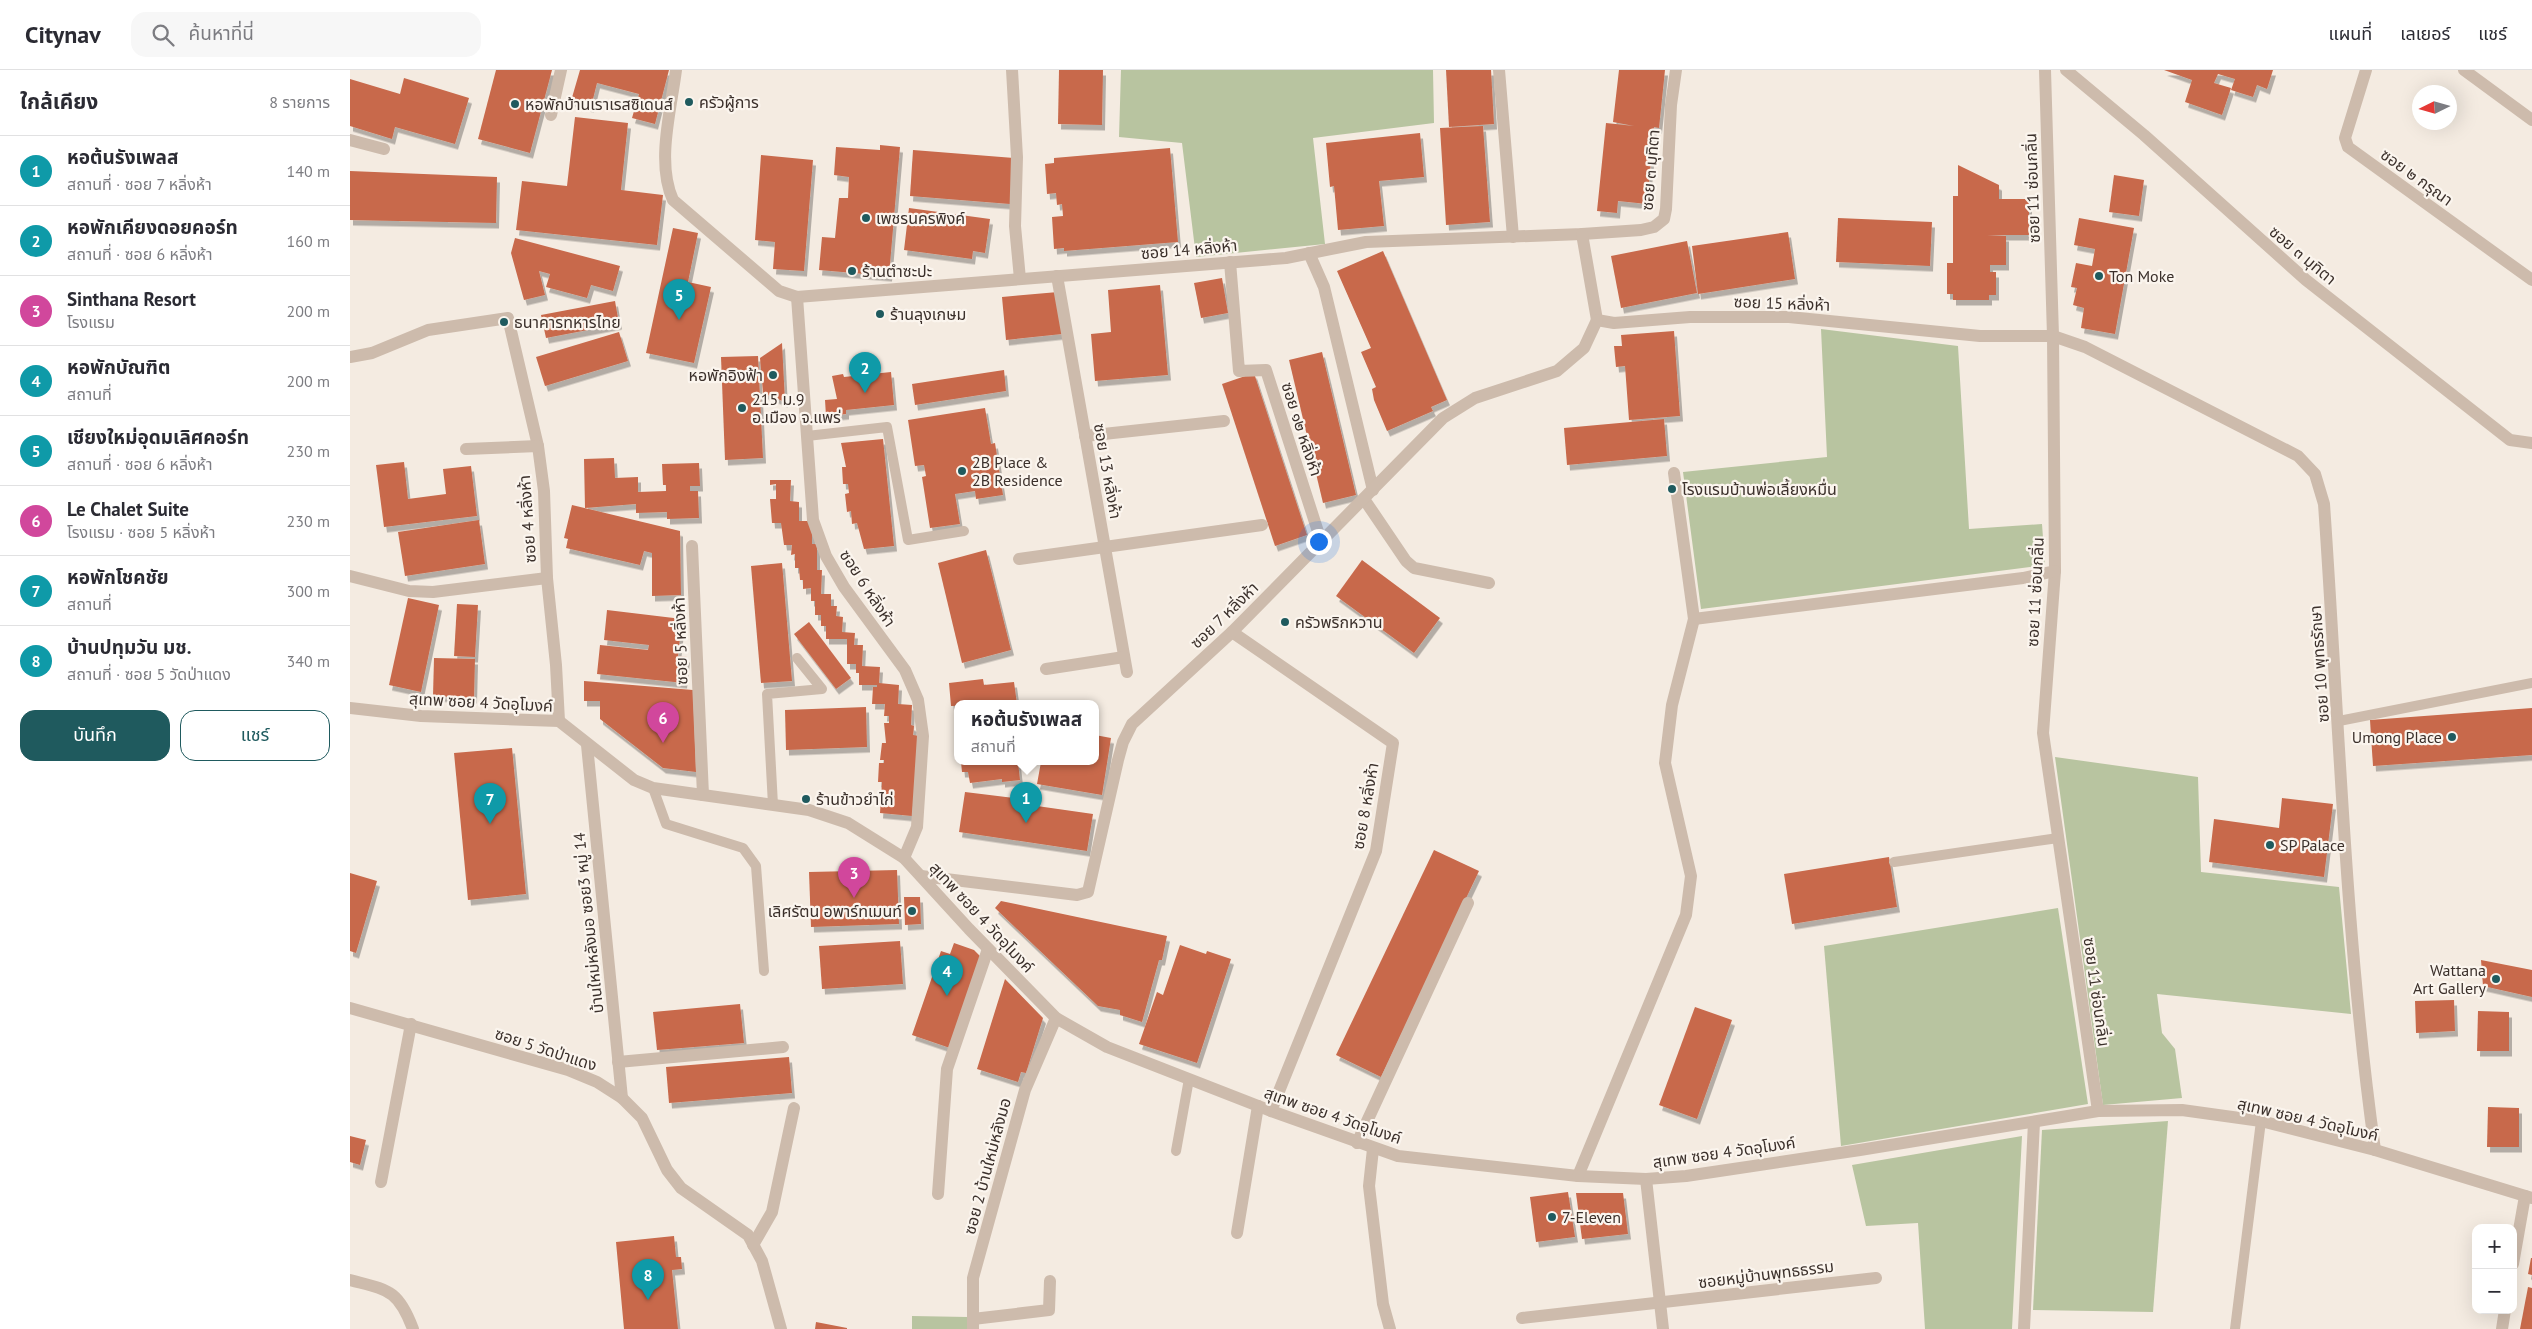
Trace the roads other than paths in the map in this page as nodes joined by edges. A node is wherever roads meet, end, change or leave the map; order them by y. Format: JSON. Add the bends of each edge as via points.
{"nodes":[{"id":1,"x":562,"y":70,"type":"edge"},
{"id":2,"x":676,"y":70,"type":"edge"},
{"id":3,"x":1012,"y":70,"type":"edge"},
{"id":4,"x":1499,"y":70,"type":"edge"},
{"id":5,"x":1676,"y":70,"type":"edge"},
{"id":6,"x":2044,"y":70,"type":"edge"},
{"id":7,"x":2066,"y":70,"type":"edge"},
{"id":8,"x":2366,"y":70,"type":"edge"},
{"id":9,"x":2464,"y":70,"type":"edge"},
{"id":10,"x":551,"y":115,"type":"dead end"},
{"id":11,"x":2532,"y":120,"type":"edge"},
{"id":12,"x":350,"y":140,"type":"edge"},
{"id":13,"x":384,"y":148,"type":"dead end"},
{"id":14,"x":1582,"y":234,"type":"junction"},
{"id":15,"x":1512,"y":237,"type":"junction"},
{"id":16,"x":1309,"y":253,"type":"junction"},
{"id":17,"x":1230,"y":262,"type":"junction"},
{"id":18,"x":1057,"y":276,"type":"junction"},
{"id":19,"x":1020,"y":279,"type":"junction"},
{"id":20,"x":2532,"y":280,"type":"edge"},
{"id":21,"x":798,"y":296,"type":"junction"},
{"id":22,"x":1597,"y":320,"type":"junction"},
{"id":23,"x":2053,"y":336,"type":"junction"},
{"id":24,"x":350,"y":357,"type":"edge"},
{"id":25,"x":1224,"y":421,"type":"dead end"},
{"id":26,"x":807,"y":436,"type":"junction"},
{"id":27,"x":1085,"y":436,"type":"junction"},
{"id":28,"x":2532,"y":442,"type":"edge"},
{"id":29,"x":538,"y":446,"type":"junction"},
{"id":30,"x":466,"y":449,"type":"dead end"},
{"id":31,"x":1674,"y":473,"type":"dead end"},
{"id":32,"x":1368,"y":494,"type":"junction"},
{"id":33,"x":1262,"y":525,"type":"dead end"},
{"id":34,"x":964,"y":531,"type":"dead end"},
{"id":35,"x":1321,"y":541,"type":"junction"},
{"id":36,"x":692,"y":546,"type":"dead end"},
{"id":37,"x":1104,"y":547,"type":"junction"},
{"id":38,"x":1019,"y":559,"type":"dead end"},
{"id":39,"x":2055,"y":571,"type":"junction"},
{"id":40,"x":350,"y":576,"type":"edge"},
{"id":41,"x":547,"y":578,"type":"junction"},
{"id":42,"x":1489,"y":584,"type":"dead end"},
{"id":43,"x":1694,"y":619,"type":"junction"},
{"id":44,"x":1232,"y":632,"type":"junction"},
{"id":45,"x":1124,"y":657,"type":"junction"},
{"id":46,"x":797,"y":658,"type":"dead end"},
{"id":47,"x":1046,"y":669,"type":"dead end"},
{"id":48,"x":1127,"y":672,"type":"dead end"},
{"id":49,"x":2532,"y":682,"type":"edge"},
{"id":50,"x":350,"y":708,"type":"edge"},
{"id":51,"x":559,"y":721,"type":"junction"},
{"id":52,"x":2339,"y":721,"type":"junction"},
{"id":53,"x":587,"y":745,"type":"junction"},
{"id":54,"x":653,"y":788,"type":"junction"},
{"id":55,"x":703,"y":795,"type":"junction"},
{"id":56,"x":772,"y":805,"type":"junction"},
{"id":57,"x":2058,"y":838,"type":"junction"},
{"id":58,"x":904,"y":858,"type":"junction"},
{"id":59,"x":1894,"y":862,"type":"dead end"},
{"id":60,"x":921,"y":876,"type":"junction"},
{"id":61,"x":1468,"y":903,"type":"dead end"},
{"id":62,"x":988,"y":949,"type":"junction"},
{"id":63,"x":764,"y":971,"type":"dead end"},
{"id":64,"x":350,"y":1008,"type":"edge"},
{"id":65,"x":1056,"y":1018,"type":"junction"},
{"id":66,"x":411,"y":1024,"type":"junction"},
{"id":67,"x":783,"y":1047,"type":"dead end"},
{"id":68,"x":618,"y":1062,"type":"junction"},
{"id":69,"x":1188,"y":1079,"type":"junction"},
{"id":70,"x":622,"y":1098,"type":"junction"},
{"id":71,"x":1258,"y":1106,"type":"junction"},
{"id":72,"x":794,"y":1108,"type":"dead end"},
{"id":73,"x":1271,"y":1111,"type":"junction"},
{"id":74,"x":2098,"y":1111,"type":"junction"},
{"id":75,"x":2261,"y":1121,"type":"junction"},
{"id":76,"x":2034,"y":1122,"type":"junction"},
{"id":77,"x":1357,"y":1143,"type":"junction"},
{"id":78,"x":1373,"y":1149,"type":"junction"},
{"id":79,"x":2375,"y":1150,"type":"junction"},
{"id":80,"x":1176,"y":1151,"type":"dead end"},
{"id":81,"x":1578,"y":1176,"type":"junction"},
{"id":82,"x":1646,"y":1179,"type":"junction"},
{"id":83,"x":381,"y":1182,"type":"dead end"},
{"id":84,"x":938,"y":1194,"type":"dead end"},
{"id":85,"x":2529,"y":1197,"type":"edge"},
{"id":86,"x":1237,"y":1233,"type":"dead end"},
{"id":87,"x":754,"y":1245,"type":"junction"},
{"id":88,"x":2517,"y":1247,"type":"edge"},
{"id":89,"x":1876,"y":1278,"type":"dead end"},
{"id":90,"x":350,"y":1280,"type":"edge"},
{"id":91,"x":1050,"y":1281,"type":"dead end"},
{"id":92,"x":1660,"y":1303,"type":"junction"},
{"id":93,"x":2504,"y":1314,"type":"edge"},
{"id":94,"x":1522,"y":1318,"type":"dead end"},
{"id":95,"x":973,"y":1324,"type":"edge"},
{"id":96,"x":413,"y":1329,"type":"edge"},
{"id":97,"x":780,"y":1329,"type":"edge"},
{"id":98,"x":1390,"y":1329,"type":"edge"},
{"id":99,"x":1663,"y":1329,"type":"edge"},
{"id":100,"x":2024,"y":1329,"type":"edge"},
{"id":101,"x":2235,"y":1329,"type":"edge"},
{"id":102,"x":2502,"y":1329,"type":"edge"}],
"edges":[{"from":1,"to":10,"type":"street"},
{"from":2,"to":21,"type":"street","via":[[664,166],[666,186],[673,200],[779,291]]},
{"from":3,"to":19,"type":"street","via":[[1017,157],[1015,226]]},
{"from":4,"to":15,"type":"street"},
{"from":5,"to":14,"type":"street","name":"ซอย ๓ มุทิตา","via":[[1664,219],[1654,227]]},
{"from":6,"to":23,"type":"street","name":"ซอย 11 ซ่อนกลิ่น"},
{"from":7,"to":28,"type":"street","name":"ซอย ๓ มุทิตา","via":[[2306,280],[2510,440]]},
{"from":8,"to":20,"type":"street","name":"ซอย ๒ กรุณา","via":[[2345,138],[2348,147]]},
{"from":9,"to":11,"type":"street"},
{"from":12,"to":13,"type":"street"},
{"from":14,"to":15,"type":"street","name":"ซอย 14 หลิ่งห้า"},
{"from":14,"to":22,"type":"street"},
{"from":15,"to":16,"type":"street","name":"ซอย 14 หลิ่งห้า","via":[[1366,242]]},
{"from":16,"to":17,"type":"street","name":"ซอย 14 หลิ่งห้า"},
{"from":16,"to":32,"type":"street","via":[[1324,287]]},
{"from":17,"to":18,"type":"street","name":"ซอย 14 หลิ่งห้า"},
{"from":17,"to":35,"type":"street","name":"ซอย ๑๒ หลิ่งห้า","via":[[1239,371],[1266,370]]},
{"from":18,"to":19,"type":"street","name":"ซอย 14 หลิ่งห้า"},
{"from":18,"to":27,"type":"street","name":"ซอย 13 หลิ่งห้า"},
{"from":19,"to":21,"type":"street","name":"ซอย 14 หลิ่งห้า"},
{"from":21,"to":26,"type":"street","name":"ซอย 6 หลิ่งห้า"},
{"from":22,"to":23,"type":"street","name":"ซอย 15 หลิ่งห้า","via":[[1614,323],[1690,317],[1789,317],[1980,336]]},
{"from":22,"to":32,"type":"street","name":"ซอย 7 หลิ่งห้า","via":[[1584,348],[1558,371],[1475,398],[1443,418]]},
{"from":23,"to":39,"type":"street","name":"ซอย 11 ซ่อนกลิ่น"},
{"from":23,"to":52,"type":"street","name":"ซอย 10 พุทธรักษา","via":[[2085,347],[2298,456],[2315,474],[2324,504]]},
{"from":24,"to":29,"type":"street","name":"ซอย 4 หลิ่งห้า","via":[[372,353],[428,330],[508,318]]},
{"from":25,"to":27,"type":"street"},
{"from":26,"to":34,"type":"lane","via":[[887,427],[908,540]]},
{"from":26,"to":58,"type":"street","name":"ซอย 6 หลิ่งห้า","via":[[813,520],[826,556],[844,587],[905,670],[918,700],[923,736],[917,827]]},
{"from":27,"to":37,"type":"street","name":"ซอย 13 หลิ่งห้า"},
{"from":29,"to":30,"type":"street"},
{"from":29,"to":41,"type":"street","name":"ซอย 4 หลิ่งห้า","via":[[544,491]]},
{"from":31,"to":43,"type":"street"},
{"from":32,"to":35,"type":"street","name":"ซอย 7 หลิ่งห้า"},
{"from":32,"to":42,"type":"street","via":[[1406,561],[1414,568]]},
{"from":33,"to":37,"type":"street"},
{"from":35,"to":44,"type":"street","name":"ซอย 7 หลิ่งห้า"},
{"from":36,"to":55,"type":"street","name":"ซอย 5 หลิ่งห้า"},
{"from":37,"to":38,"type":"street"},
{"from":37,"to":45,"type":"street","name":"ซอย 13 หลิ่งห้า"},
{"from":39,"to":43,"type":"street","via":[[2023,578]]},
{"from":39,"to":57,"type":"street","name":"ซอย 11 ซ่อนกลิ่น","via":[[2043,733]]},
{"from":40,"to":41,"type":"street","via":[[409,590],[433,592]]},
{"from":41,"to":51,"type":"street","name":"ซอย 4 หลิ่งห้า"},
{"from":43,"to":81,"type":"street","via":[[1672,705],[1666,763],[1691,876],[1686,915]]},
{"from":44,"to":60,"type":"street","name":"ซอย 7 หลิ่งห้า","via":[[1132,724],[1118,760],[1088,892],[1077,895]]},
{"from":44,"to":73,"type":"street","name":"ซอย 8 หลิ่งห้า","via":[[1393,743],[1376,850]]},
{"from":45,"to":47,"type":"street"},
{"from":45,"to":48,"type":"street","name":"ซอย 13 หลิ่งห้า"},
{"from":46,"to":56,"type":"lane","via":[[822,689],[767,694]]},
{"from":49,"to":52,"type":"lane"},
{"from":50,"to":51,"type":"street","name":"สุเทพ ซอย 4 วัดอุโมงค์","via":[[421,716]]},
{"from":51,"to":53,"type":"street","name":"สุเทพ ซอย 4 วัดอุโมงค์"},
{"from":52,"to":79,"type":"street","name":"ซอย 10 พุทธรักษา","via":[[2349,883],[2366,1085]]},
{"from":53,"to":54,"type":"street","name":"สุเทพ ซอย 4 วัดอุโมงค์","via":[[634,780]]},
{"from":53,"to":68,"type":"street","name":"บ้านใหม่หลังมอ ซอย3 หมู่ 14"},
{"from":54,"to":55,"type":"street","name":"สุเทพ ซอย 4 วัดอุโมงค์"},
{"from":54,"to":63,"type":"lane","via":[[666,824],[743,848],[756,866]]},
{"from":55,"to":56,"type":"street","name":"สุเทพ ซอย 4 วัดอุโมงค์"},
{"from":56,"to":58,"type":"street","name":"สุเทพ ซอย 4 วัดอุโมงค์","via":[[810,810],[848,823]]},
{"from":57,"to":59,"type":"lane"},
{"from":57,"to":74,"type":"street","name":"ซอย 11 ซ่อนกลิ่น"},
{"from":58,"to":60,"type":"street","name":"สุเทพ ซอย 4 วัดอุโมงค์"},
{"from":60,"to":62,"type":"street","name":"สุเทพ ซอย 4 วัดอุโมงค์"},
{"from":61,"to":77,"type":"street"},
{"from":62,"to":65,"type":"street","name":"สุเทพ ซอย 4 วัดอุโมงค์"},
{"from":62,"to":84,"type":"street","via":[[947,1069]]},
{"from":64,"to":66,"type":"street","name":"ซอย 5 วัดป่าแดง"},
{"from":65,"to":69,"type":"street","name":"สุเทพ ซอย 4 วัดอุโมงค์","via":[[1107,1047]]},
{"from":65,"to":95,"type":"street","name":"ซอย 2 บ้านใหม่หลังมอ","via":[[1025,1090],[973,1278]]},
{"from":66,"to":70,"type":"street","name":"ซอย 5 วัดป่าแดง","via":[[568,1070],[598,1082]]},
{"from":66,"to":83,"type":"street"},
{"from":67,"to":68,"type":"street"},
{"from":68,"to":70,"type":"street","name":"บ้านใหม่หลังมอ ซอย3 หมู่ 14"},
{"from":69,"to":71,"type":"street","name":"สุเทพ ซอย 4 วัดอุโมงค์"},
{"from":69,"to":80,"type":"lane"},
{"from":70,"to":87,"type":"street","name":"ซอย 5 วัดป่าแดง","via":[[642,1118],[667,1170],[681,1188],[748,1235]]},
{"from":71,"to":73,"type":"street","name":"สุเทพ ซอย 4 วัดอุโมงค์"},
{"from":71,"to":86,"type":"street"},
{"from":72,"to":87,"type":"street","via":[[772,1212]]},
{"from":73,"to":77,"type":"street","name":"สุเทพ ซอย 4 วัดอุโมงค์"},
{"from":74,"to":75,"type":"street","name":"สุเทพ ซอย 4 วัดอุโมงค์","via":[[2182,1110]]},
{"from":74,"to":76,"type":"street","name":"สุเทพ ซอย 4 วัดอุโมงค์"},
{"from":75,"to":79,"type":"street","name":"สุเทพ ซอย 4 วัดอุโมงค์"},
{"from":75,"to":101,"type":"lane"},
{"from":76,"to":82,"type":"street","name":"สุเทพ ซอย 4 วัดอุโมงค์"},
{"from":76,"to":100,"type":"street"},
{"from":77,"to":78,"type":"street","name":"สุเทพ ซอย 4 วัดอุโมงค์"},
{"from":78,"to":81,"type":"street","name":"สุเทพ ซอย 4 วัดอุโมงค์","via":[[1398,1156]]},
{"from":78,"to":98,"type":"street","via":[[1369,1186],[1383,1304]]},
{"from":79,"to":85,"type":"street","name":"สุเทพ ซอย 4 วัดอุโมงค์"},
{"from":81,"to":82,"type":"street","name":"สุเทพ ซอย 4 วัดอุโมงค์"},
{"from":82,"to":92,"type":"street"},
{"from":85,"to":88,"type":"street"},
{"from":87,"to":97,"type":"street","name":"ซอย 5 วัดป่าแดง","via":[[762,1261]]},
{"from":89,"to":92,"type":"street","name":"ซอยหมู่บ้านพุทธธรรม"},
{"from":90,"to":96,"type":"street","via":[[390,1290],[406,1309]]},
{"from":91,"to":95,"type":"street","via":[[1049,1310]]},
{"from":92,"to":94,"type":"street","name":"ซอยหมู่บ้านพุทธธรรม"},
{"from":92,"to":99,"type":"street"},
{"from":93,"to":102,"type":"street"}]}
